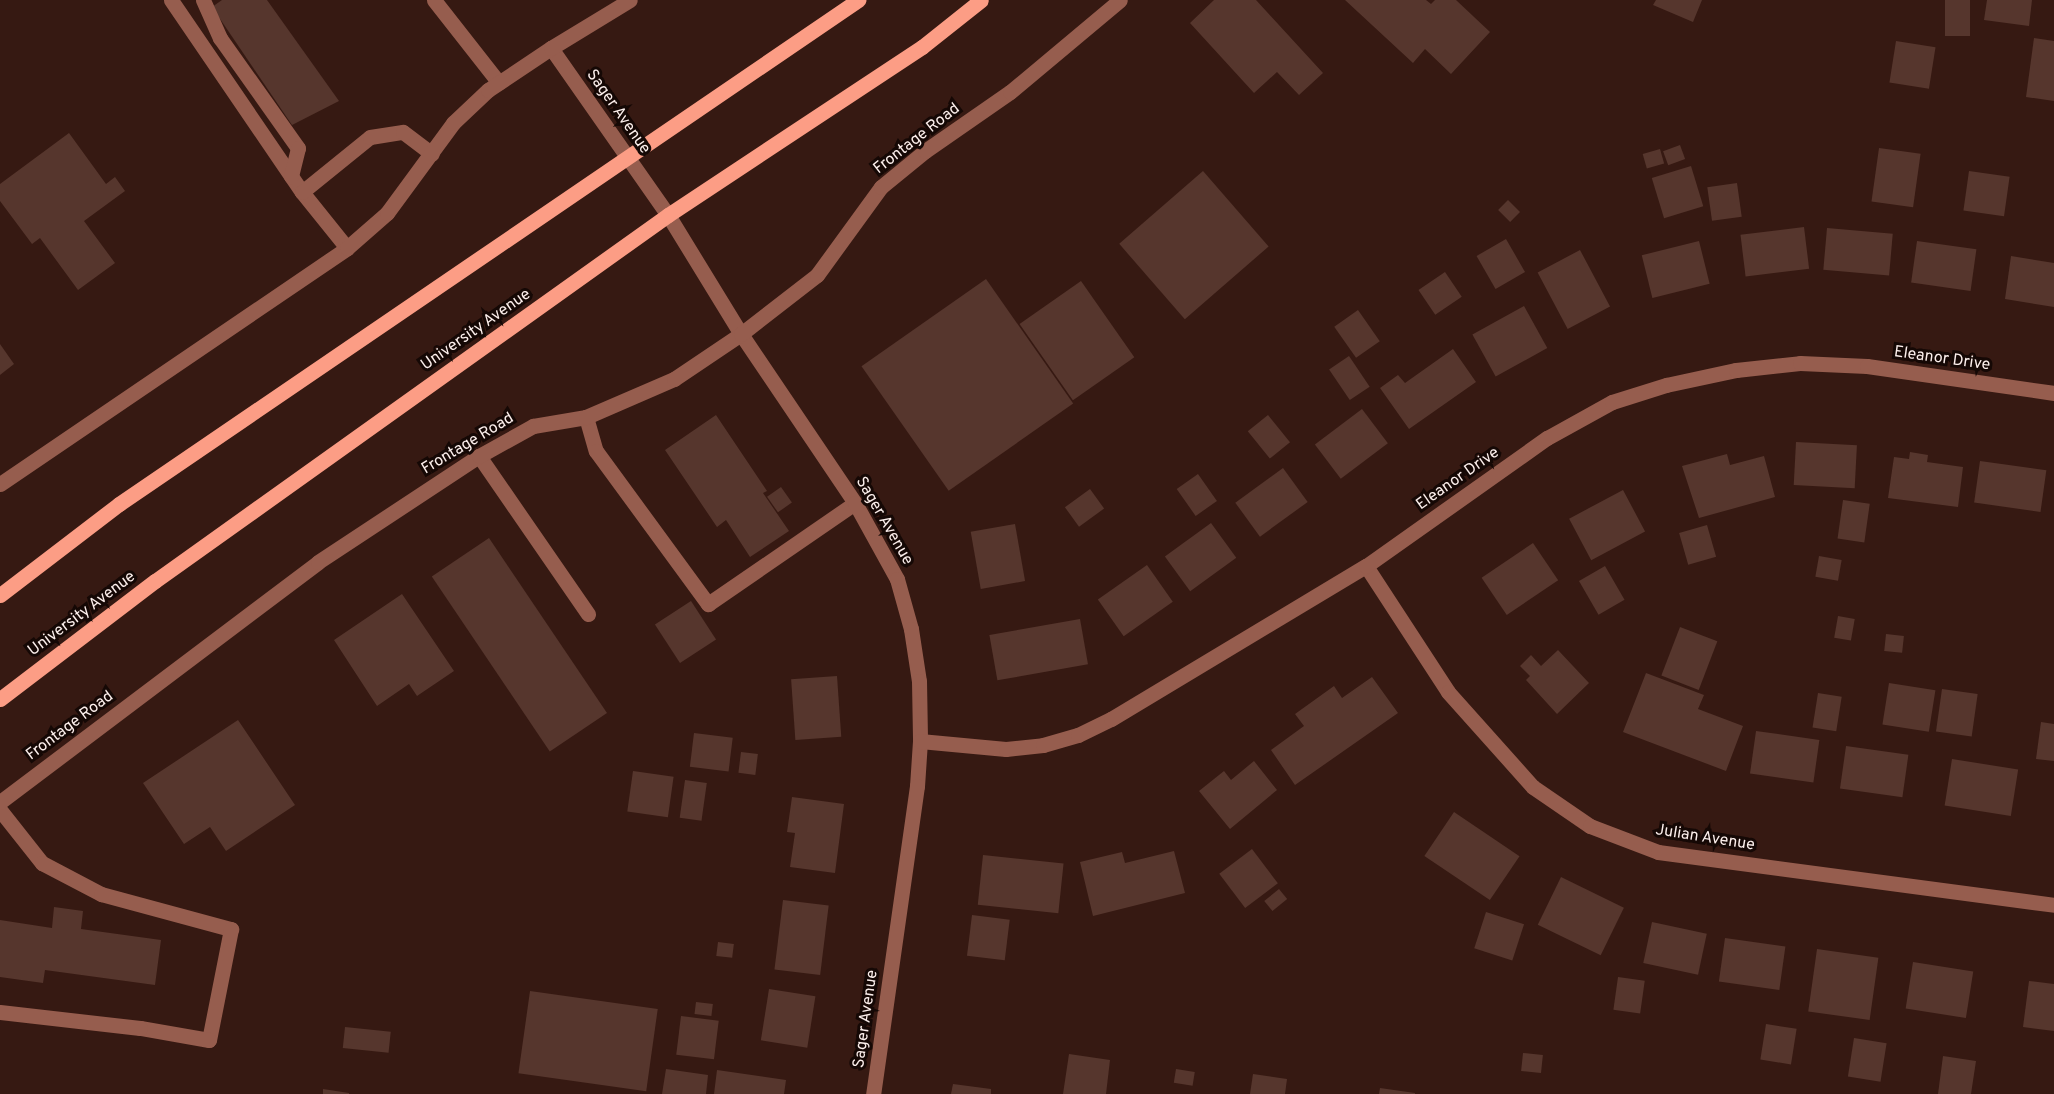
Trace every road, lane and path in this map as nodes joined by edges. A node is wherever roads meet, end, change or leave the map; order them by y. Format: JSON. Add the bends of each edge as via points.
{"nodes":[{"id":1,"x":171,"y":0,"type":"edge"},
{"id":2,"x":203,"y":0,"type":"edge"},
{"id":3,"x":434,"y":0,"type":"edge"},
{"id":4,"x":630,"y":0,"type":"edge"},
{"id":5,"x":858,"y":0,"type":"edge"},
{"id":6,"x":981,"y":0,"type":"edge"},
{"id":7,"x":1120,"y":0,"type":"edge"},
{"id":8,"x":551,"y":48,"type":"junction"},
{"id":9,"x":499,"y":83,"type":"junction"},
{"id":10,"x":432,"y":154,"type":"junction"},
{"id":11,"x":628,"y":158,"type":"junction"},
{"id":12,"x":291,"y":176,"type":"junction"},
{"id":13,"x":302,"y":192,"type":"junction"},
{"id":14,"x":668,"y":215,"type":"junction"},
{"id":15,"x":347,"y":248,"type":"junction"},
{"id":16,"x":741,"y":334,"type":"junction"},
{"id":17,"x":2054,"y":393,"type":"edge"},
{"id":18,"x":586,"y":417,"type":"junction"},
{"id":19,"x":479,"y":456,"type":"junction"},
{"id":20,"x":0,"y":484,"type":"edge"},
{"id":21,"x":855,"y":503,"type":"junction"},
{"id":22,"x":1366,"y":566,"type":"junction"},
{"id":23,"x":0,"y":595,"type":"edge"},
{"id":24,"x":588,"y":614,"type":"dead end"},
{"id":25,"x":0,"y":699,"type":"edge"},
{"id":26,"x":920,"y":741,"type":"junction"},
{"id":27,"x":0,"y":802,"type":"edge"},
{"id":28,"x":0,"y":810,"type":"edge"},
{"id":29,"x":2054,"y":905,"type":"edge"},
{"id":30,"x":0,"y":1012,"type":"edge"},
{"id":31,"x":873,"y":1094,"type":"edge"}],
"edges":[{"from":1,"to":12,"type":"street"},
{"from":2,"to":12,"type":"street","via":[[220,38],[298,148]]},
{"from":3,"to":9,"type":"street"},
{"from":4,"to":8,"type":"street"},
{"from":5,"to":11,"type":"main road"},
{"from":6,"to":14,"type":"main road","name":"University Avenue","via":[[922,47]]},
{"from":7,"to":16,"type":"street","name":"Frontage Road","via":[[1010,92],[925,151],[881,188],[817,275]]},
{"from":8,"to":9,"type":"street"},
{"from":8,"to":11,"type":"street","name":"Sager Avenue"},
{"from":9,"to":10,"type":"street","via":[[453,123]]},
{"from":10,"to":13,"type":"street","via":[[403,132],[370,137]]},
{"from":10,"to":15,"type":"street","via":[[387,213]]},
{"from":11,"to":14,"type":"street","name":"Sager Avenue"},
{"from":11,"to":23,"type":"main road","via":[[119,504]]},
{"from":12,"to":13,"type":"street"},
{"from":13,"to":15,"type":"street"},
{"from":14,"to":16,"type":"street","name":"Sager Avenue"},
{"from":14,"to":25,"type":"main road","name":"University Avenue","via":[[155,580]]},
{"from":15,"to":20,"type":"street"},
{"from":16,"to":18,"type":"street","name":"Frontage Road","via":[[674,379]]},
{"from":16,"to":21,"type":"street","name":"Sager Avenue"},
{"from":17,"to":22,"type":"street","name":"Eleanor Drive","via":[[1867,366],[1800,363],[1736,370],[1666,385],[1612,402],[1546,438]]},
{"from":18,"to":19,"type":"street","name":"Frontage Road","via":[[533,426]]},
{"from":18,"to":21,"type":"street","via":[[596,451],[708,604]]},
{"from":19,"to":24,"type":"street"},
{"from":19,"to":27,"type":"street","name":"Frontage Road","via":[[318,562]]},
{"from":21,"to":26,"type":"street","name":"Sager Avenue","via":[[897,579],[911,630],[919,681]]},
{"from":22,"to":26,"type":"street","name":"Eleanor Drive","via":[[1078,735],[1006,749]]},
{"from":22,"to":29,"type":"street","name":"Julian Avenue","via":[[1448,692],[1533,787],[1590,826],[1658,852]]},
{"from":26,"to":31,"type":"street","name":"Sager Avenue"},
{"from":28,"to":30,"type":"street","via":[[42,863],[101,894],[231,929],[209,1040]]}]}
